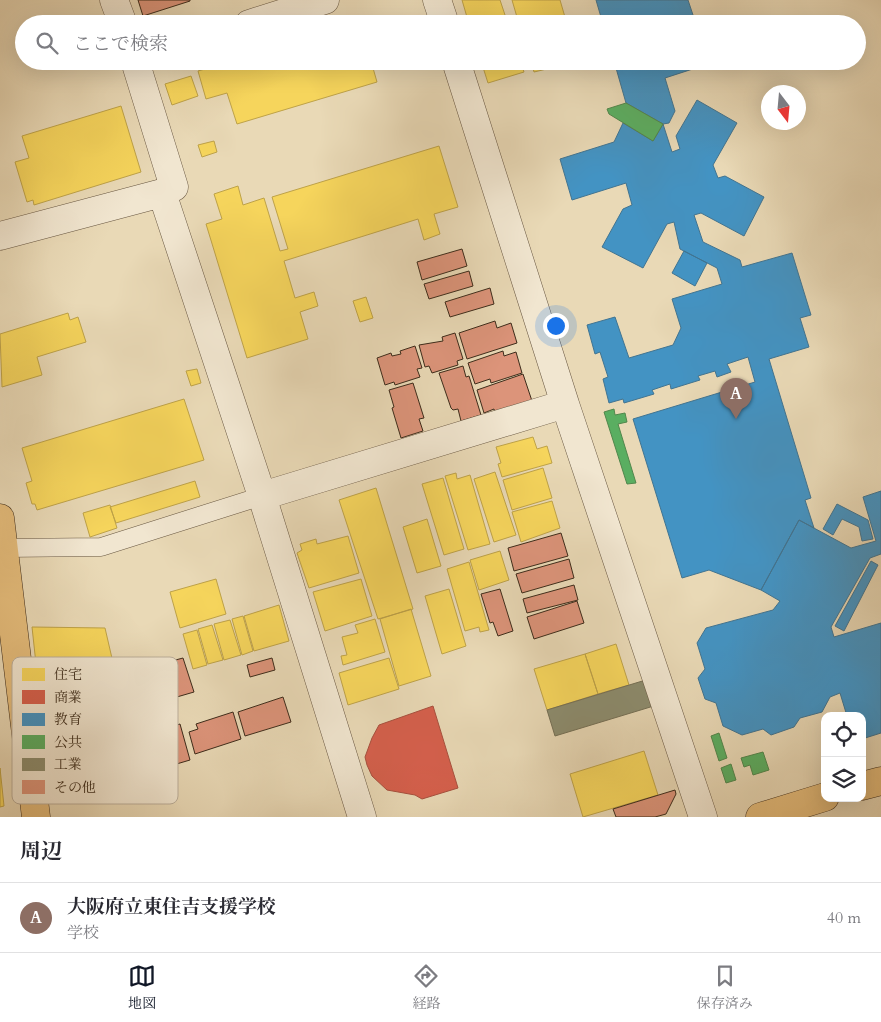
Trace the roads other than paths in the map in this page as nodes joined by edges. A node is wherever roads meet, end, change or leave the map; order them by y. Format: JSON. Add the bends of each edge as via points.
{"nodes":[{"id":1,"x":114,"y":0,"type":"edge"},
{"id":2,"x":326,"y":0,"type":"edge"},
{"id":3,"x":437,"y":0,"type":"edge"},
{"id":4,"x":120,"y":15,"type":"edge"},
{"id":5,"x":277,"y":15,"type":"edge"},
{"id":6,"x":442,"y":15,"type":"edge"},
{"id":7,"x":138,"y":70,"type":"edge"},
{"id":8,"x":459,"y":70,"type":"edge"},
{"id":9,"x":162,"y":192,"type":"junction"},
{"id":10,"x":0,"y":236,"type":"edge"},
{"id":11,"x":565,"y":404,"type":"junction"},
{"id":12,"x":262,"y":496,"type":"junction"},
{"id":13,"x":0,"y":518,"type":"edge"},
{"id":14,"x":4,"y":548,"type":"junction"},
{"id":15,"x":17,"y":657,"type":"edge"},
{"id":16,"x":881,"y":780,"type":"edge"},
{"id":17,"x":866,"y":785,"type":"edge"},
{"id":18,"x":821,"y":799,"type":"edge"},
{"id":19,"x":34,"y":804,"type":"edge"},
{"id":20,"x":36,"y":817,"type":"edge"},
{"id":21,"x":362,"y":817,"type":"edge"},
{"id":22,"x":704,"y":817,"type":"edge"},
{"id":23,"x":760,"y":817,"type":"edge"}],
"edges":[{"from":1,"to":4,"type":"street"},
{"from":2,"to":5,"type":"street"},
{"from":3,"to":6,"type":"street"},
{"from":7,"to":9,"type":"street","via":[[174,187]]},
{"from":8,"to":11,"type":"street"},
{"from":9,"to":10,"type":"street"},
{"from":9,"to":12,"type":"street"},
{"from":11,"to":12,"type":"street"},
{"from":11,"to":22,"type":"street"},
{"from":12,"to":14,"type":"lane","via":[[100,547]]},
{"from":12,"to":21,"type":"street"},
{"from":13,"to":14,"type":"main road"},
{"from":14,"to":15,"type":"main road"},
{"from":16,"to":17,"type":"main road"},
{"from":18,"to":23,"type":"main road"},
{"from":19,"to":20,"type":"main road"}]}
